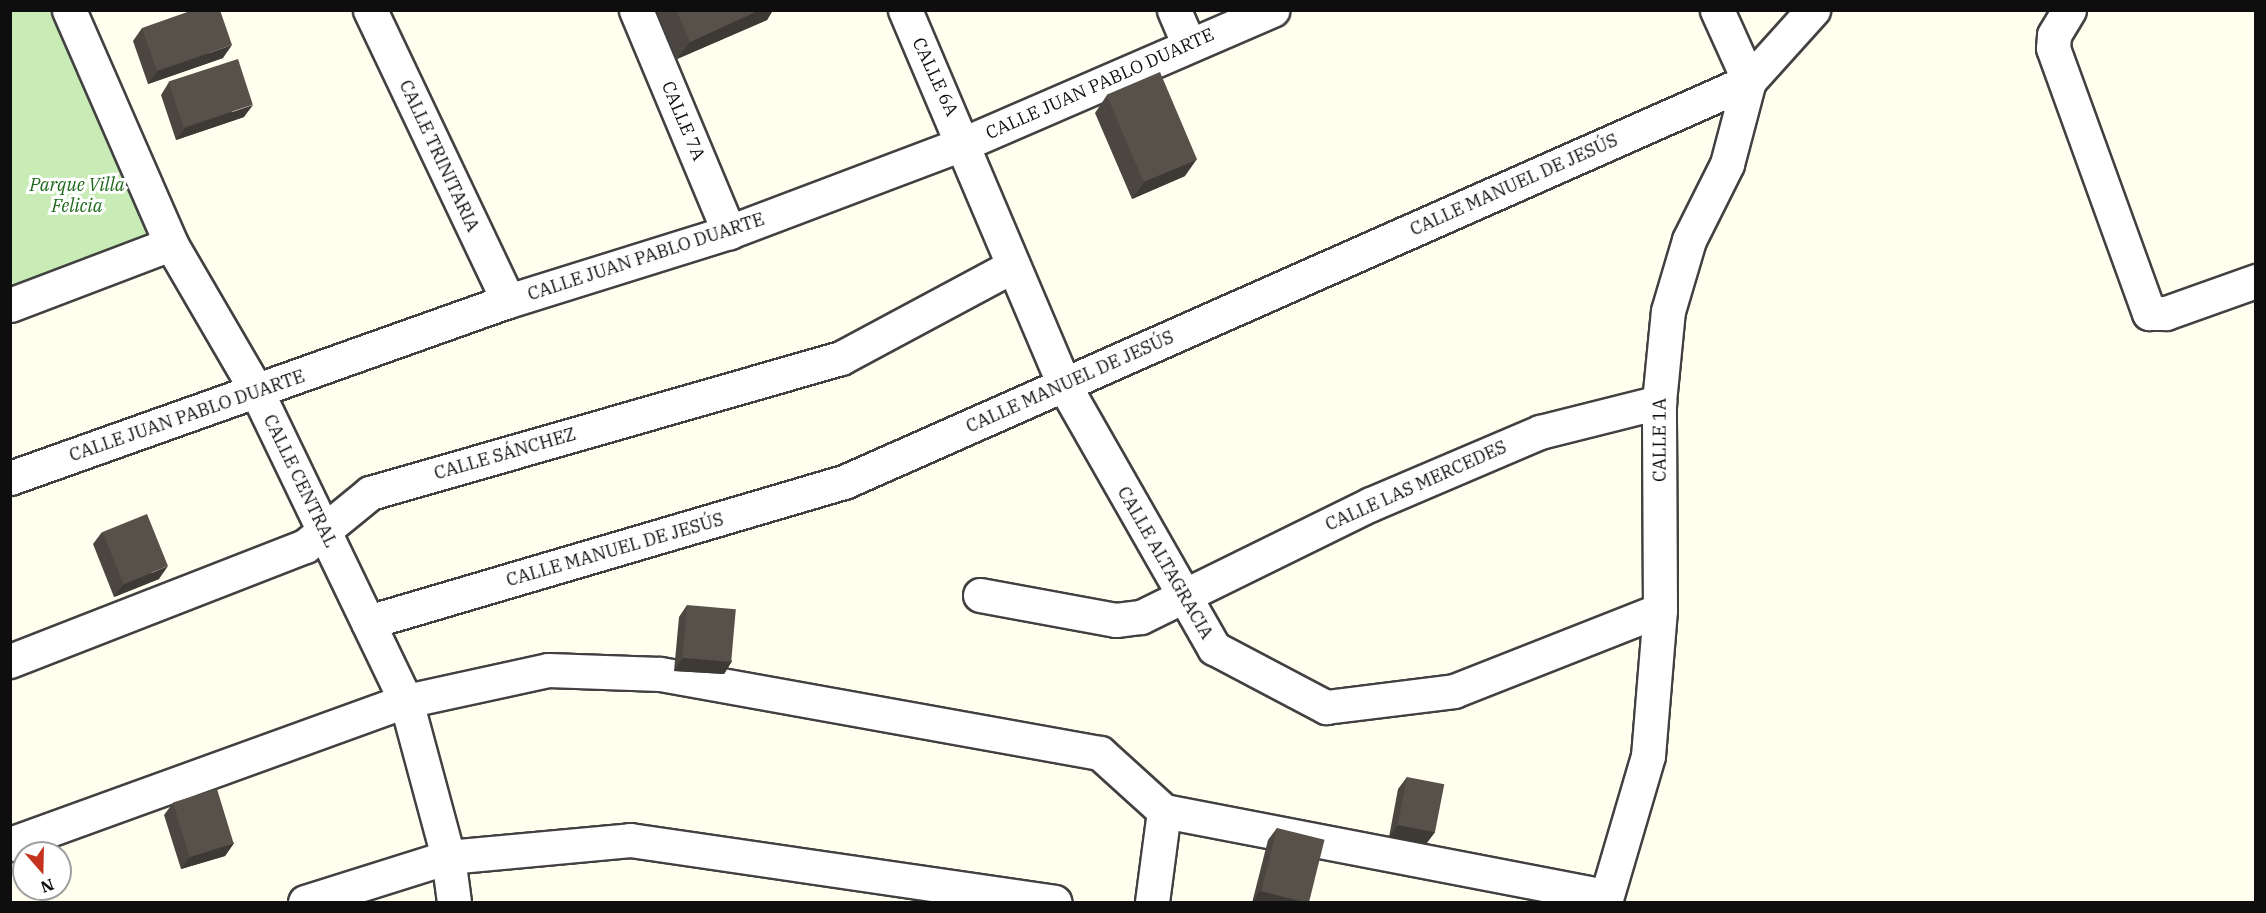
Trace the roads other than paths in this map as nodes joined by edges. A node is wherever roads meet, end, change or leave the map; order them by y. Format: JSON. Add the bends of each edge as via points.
{"nodes":[{"id":1,"x":69,"y":10,"type":"edge"},
{"id":2,"x":370,"y":10,"type":"edge"},
{"id":3,"x":636,"y":10,"type":"edge"},
{"id":4,"x":905,"y":10,"type":"edge"},
{"id":5,"x":1174,"y":10,"type":"edge"},
{"id":6,"x":1272,"y":10,"type":"edge"},
{"id":7,"x":1717,"y":10,"type":"edge"},
{"id":8,"x":1813,"y":10,"type":"edge"},
{"id":9,"x":2069,"y":10,"type":"edge"},
{"id":10,"x":1189,"y":45,"type":"junction"},
{"id":11,"x":1749,"y":81,"type":"junction"},
{"id":12,"x":965,"y":143,"type":"junction"},
{"id":13,"x":729,"y":232,"type":"junction"},
{"id":14,"x":171,"y":244,"type":"junction"},
{"id":15,"x":1011,"y":267,"type":"junction"},
{"id":16,"x":2256,"y":281,"type":"edge"},
{"id":17,"x":508,"y":301,"type":"junction"},
{"id":18,"x":10,"y":305,"type":"edge"},
{"id":19,"x":1064,"y":385,"type":"junction"},
{"id":20,"x":257,"y":392,"type":"junction"},
{"id":21,"x":1659,"y":402,"type":"junction"},
{"id":22,"x":10,"y":478,"type":"edge"},
{"id":23,"x":326,"y":534,"type":"junction"},
{"id":24,"x":980,"y":595,"type":"dead end"},
{"id":25,"x":1183,"y":596,"type":"junction"},
{"id":26,"x":1660,"y":610,"type":"junction"},
{"id":27,"x":368,"y":622,"type":"junction"},
{"id":28,"x":10,"y":661,"type":"edge"},
{"id":29,"x":406,"y":701,"type":"junction"},
{"id":30,"x":1164,"y":811,"type":"junction"},
{"id":31,"x":10,"y":844,"type":"edge"},
{"id":32,"x":448,"y":857,"type":"junction"},
{"id":33,"x":1605,"y":899,"type":"edge"},
{"id":34,"x":305,"y":903,"type":"edge"},
{"id":35,"x":454,"y":903,"type":"edge"},
{"id":36,"x":1054,"y":903,"type":"edge"},
{"id":37,"x":1152,"y":903,"type":"edge"}],
"edges":[{"from":1,"to":14,"type":"street","name":"CALLE CENTRAL"},
{"from":2,"to":17,"type":"street","name":"CALLE TRINITARIA"},
{"from":3,"to":13,"type":"street","name":"CALLE 7A"},
{"from":4,"to":12,"type":"street","name":"CALLE 6A"},
{"from":5,"to":10,"type":"street"},
{"from":6,"to":10,"type":"street","name":"CALLE JUAN PABLO DUARTE"},
{"from":7,"to":11,"type":"street"},
{"from":8,"to":11,"type":"street","name":"CALLE 1A"},
{"from":9,"to":16,"type":"street","via":[[2053,48],[2149,313],[2166,313]]},
{"from":10,"to":12,"type":"street","name":"CALLE JUAN PABLO DUARTE"},
{"from":11,"to":19,"type":"street","name":"CALLE MANUEL DE JESÚS"},
{"from":11,"to":21,"type":"street","name":"CALLE 1A","via":[[1726,164],[1689,240],[1668,311]]},
{"from":12,"to":13,"type":"street","name":"CALLE JUAN PABLO DUARTE"},
{"from":12,"to":15,"type":"street","name":"CALLE ALTAGRACIA"},
{"from":13,"to":17,"type":"street","name":"CALLE JUAN PABLO DUARTE"},
{"from":14,"to":18,"type":"street"},
{"from":14,"to":20,"type":"street","name":"CALLE CENTRAL"},
{"from":15,"to":19,"type":"street","name":"CALLE ALTAGRACIA"},
{"from":15,"to":23,"type":"street","name":"CALLE SÁNCHEZ","via":[[841,357],[370,493]]},
{"from":17,"to":20,"type":"street","name":"CALLE JUAN PABLO DUARTE"},
{"from":19,"to":25,"type":"street","name":"CALLE ALTAGRACIA"},
{"from":19,"to":27,"type":"street","name":"CALLE MANUEL DE JESÚS","via":[[844,482]]},
{"from":20,"to":22,"type":"street","name":"CALLE JUAN PABLO DUARTE"},
{"from":20,"to":23,"type":"street","name":"CALLE CENTRAL"},
{"from":21,"to":25,"type":"street","name":"CALLE LAS MERCEDES","via":[[1540,432],[1371,504]]},
{"from":21,"to":26,"type":"street","name":"CALLE 1A"},
{"from":23,"to":27,"type":"street","name":"CALLE CENTRAL"},
{"from":23,"to":28,"type":"street","name":"CALLE SÁNCHEZ"},
{"from":24,"to":25,"type":"street","name":"CALLE LAS MERCEDES","via":[[1116,620],[1141,617]]},
{"from":25,"to":26,"type":"street","name":"CALLE ALTAGRACIA","via":[[1214,648],[1326,707],[1454,691]]},
{"from":26,"to":33,"type":"street","name":"CALLE 1A","via":[[1648,756]]},
{"from":27,"to":29,"type":"street","name":"CALLE CENTRAL"},
{"from":29,"to":30,"type":"street","via":[[548,670],[660,674],[1100,753]]},
{"from":29,"to":31,"type":"street"},
{"from":29,"to":32,"type":"street","name":"CALLE CENTRAL"},
{"from":30,"to":33,"type":"street"},
{"from":30,"to":37,"type":"street"},
{"from":32,"to":34,"type":"street"},
{"from":32,"to":35,"type":"street","name":"CALLE CENTRAL"},
{"from":32,"to":36,"type":"street","via":[[630,840]]}]}
